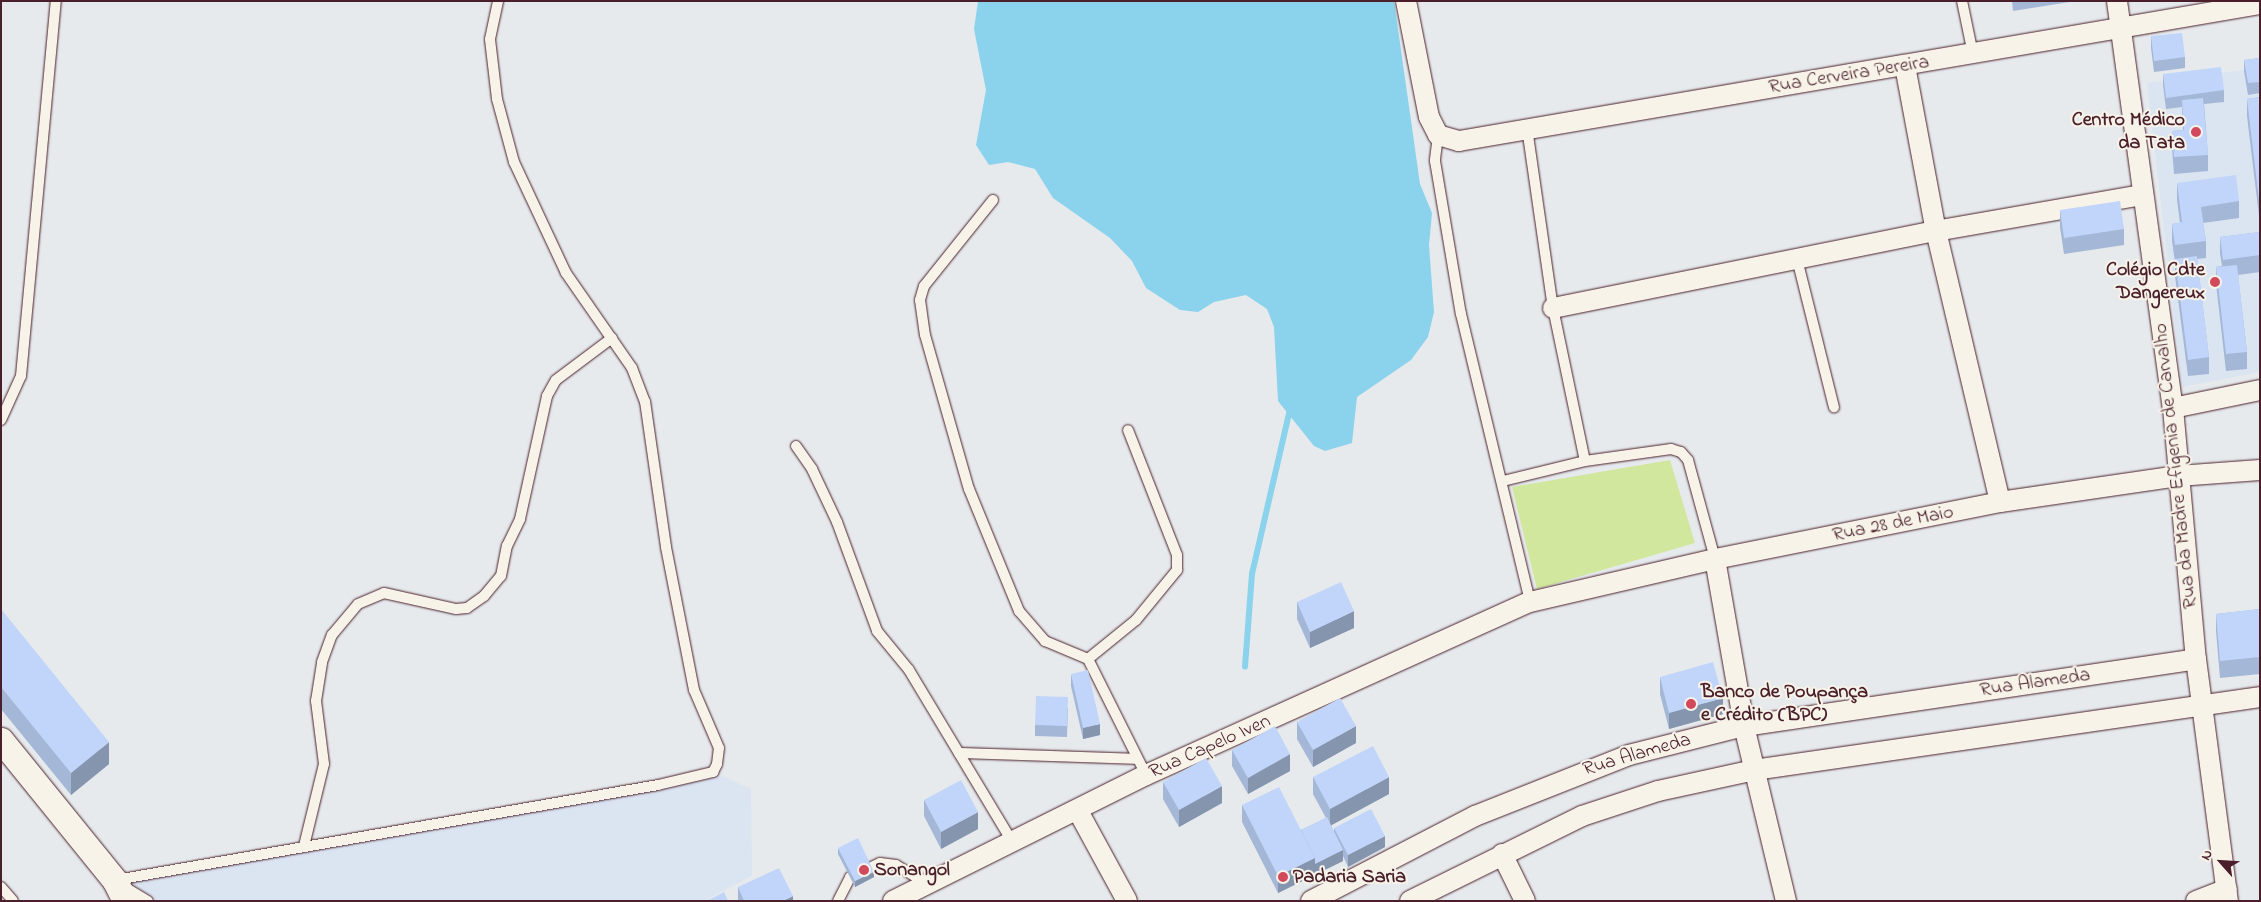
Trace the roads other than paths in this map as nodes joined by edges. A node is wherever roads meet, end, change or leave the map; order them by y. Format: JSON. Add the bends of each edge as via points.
{"nodes":[{"id":1,"x":56,"y":1,"type":"edge"},
{"id":2,"x":498,"y":1,"type":"edge"},
{"id":3,"x":1406,"y":1,"type":"edge"},
{"id":4,"x":1962,"y":1,"type":"edge"},
{"id":5,"x":2117,"y":1,"type":"edge"},
{"id":6,"x":2260,"y":4,"type":"edge"},
{"id":7,"x":2121,"y":29,"type":"junction"},
{"id":8,"x":1973,"y":54,"type":"junction"},
{"id":9,"x":1905,"y":66,"type":"junction"},
{"id":10,"x":1527,"y":128,"type":"junction"},
{"id":11,"x":1438,"y":136,"type":"junction"},
{"id":12,"x":2143,"y":195,"type":"junction"},
{"id":13,"x":992,"y":200,"type":"dead end"},
{"id":14,"x":1936,"y":231,"type":"junction"},
{"id":15,"x":1797,"y":259,"type":"junction"},
{"id":16,"x":1553,"y":308,"type":"junction"},
{"id":17,"x":612,"y":338,"type":"junction"},
{"id":18,"x":2260,"y":390,"type":"edge"},
{"id":19,"x":1834,"y":406,"type":"dead end"},
{"id":20,"x":2173,"y":408,"type":"junction"},
{"id":21,"x":1,"y":420,"type":"edge"},
{"id":22,"x":1128,"y":430,"type":"dead end"},
{"id":23,"x":796,"y":446,"type":"dead end"},
{"id":24,"x":1585,"y":461,"type":"junction"},
{"id":25,"x":2260,"y":470,"type":"edge"},
{"id":26,"x":2178,"y":476,"type":"junction"},
{"id":27,"x":1503,"y":481,"type":"junction"},
{"id":28,"x":2000,"y":502,"type":"junction"},
{"id":29,"x":1715,"y":559,"type":"junction"},
{"id":30,"x":1530,"y":602,"type":"junction"},
{"id":31,"x":1088,"y":659,"type":"junction"},
{"id":32,"x":2196,"y":659,"type":"junction"},
{"id":33,"x":2260,"y":697,"type":"edge"},
{"id":34,"x":2203,"y":706,"type":"junction"},
{"id":35,"x":1744,"y":726,"type":"junction"},
{"id":36,"x":1,"y":740,"type":"edge"},
{"id":37,"x":958,"y":753,"type":"junction"},
{"id":38,"x":1141,"y":767,"type":"junction"},
{"id":39,"x":1754,"y":770,"type":"junction"},
{"id":40,"x":1078,"y":811,"type":"junction"},
{"id":41,"x":1012,"y":843,"type":"junction"},
{"id":42,"x":304,"y":846,"type":"junction"},
{"id":43,"x":1502,"y":854,"type":"junction"},
{"id":44,"x":1,"y":887,"type":"edge"},
{"id":45,"x":120,"y":891,"type":"edge"},
{"id":46,"x":920,"y":892,"type":"edge"},
{"id":47,"x":2227,"y":895,"type":"edge"},
{"id":48,"x":13,"y":901,"type":"edge"},
{"id":49,"x":148,"y":901,"type":"edge"},
{"id":50,"x":838,"y":901,"type":"edge"},
{"id":51,"x":893,"y":901,"type":"edge"},
{"id":52,"x":1127,"y":901,"type":"edge"},
{"id":53,"x":1311,"y":901,"type":"edge"},
{"id":54,"x":1410,"y":901,"type":"edge"},
{"id":55,"x":1525,"y":901,"type":"edge"},
{"id":56,"x":1786,"y":901,"type":"edge"},
{"id":57,"x":2196,"y":901,"type":"edge"}],
"edges":[{"from":1,"to":21,"type":"lane","via":[[21,376]]},
{"from":2,"to":17,"type":"lane","via":[[490,39],[497,99],[514,162],[566,273]]},
{"from":3,"to":11,"type":"street","via":[[1429,117]]},
{"from":4,"to":8,"type":"lane"},
{"from":5,"to":7,"type":"street","name":"Rua da Madre Efígenia de Carvalho"},
{"from":6,"to":7,"type":"street","name":"Rua Cerveira Pereira"},
{"from":7,"to":8,"type":"street","name":"Rua Cerveira Pereira"},
{"from":7,"to":12,"type":"street","name":"Rua da Madre Efígenia de Carvalho"},
{"from":8,"to":9,"type":"street","name":"Rua Cerveira Pereira"},
{"from":9,"to":10,"type":"street","name":"Rua Cerveira Pereira"},
{"from":9,"to":14,"type":"street"},
{"from":10,"to":11,"type":"street","name":"Rua Cerveira Pereira","via":[[1459,141]]},
{"from":10,"to":16,"type":"lane"},
{"from":11,"to":27,"type":"lane","via":[[1435,161],[1461,314]]},
{"from":12,"to":14,"type":"street"},
{"from":12,"to":20,"type":"street","name":"Rua da Madre Efígenia de Carvalho"},
{"from":13,"to":31,"type":"lane","via":[[924,286],[920,300],[925,335],[969,489],[1019,611],[1045,642]]},
{"from":14,"to":15,"type":"street"},
{"from":14,"to":28,"type":"street"},
{"from":15,"to":16,"type":"street"},
{"from":15,"to":19,"type":"lane"},
{"from":16,"to":24,"type":"lane"},
{"from":17,"to":42,"type":"lane","via":[[556,380],[547,396],[520,519],[501,576],[484,596],[467,608],[456,609],[384,593],[358,604],[332,635],[316,701],[324,764]]},
{"from":17,"to":42,"type":"lane","via":[[632,368],[645,402],[694,690],[719,748],[713,772]]},
{"from":18,"to":20,"type":"street"},
{"from":20,"to":26,"type":"street","name":"Rua da Madre Efígenia de Carvalho"},
{"from":22,"to":31,"type":"lane","via":[[1177,555],[1177,570],[1136,620]]},
{"from":23,"to":37,"type":"lane","via":[[812,469],[837,522],[877,631],[909,670]]},
{"from":24,"to":27,"type":"lane"},
{"from":24,"to":29,"type":"lane","via":[[1672,449],[1681,452],[1688,460]]},
{"from":25,"to":26,"type":"street","name":"Rua 28 de Maio"},
{"from":26,"to":28,"type":"street","name":"Rua 28 de Maio"},
{"from":26,"to":32,"type":"street","name":"Rua da Madre Efígenia de Carvalho"},
{"from":27,"to":30,"type":"lane"},
{"from":28,"to":29,"type":"street","name":"Rua 28 de Maio"},
{"from":29,"to":30,"type":"street","name":"Rua 28 de Maio"},
{"from":29,"to":35,"type":"street"},
{"from":30,"to":38,"type":"street","name":"Rua Capelo Iven"},
{"from":31,"to":38,"type":"lane"},
{"from":32,"to":34,"type":"street","name":"Rua da Madre Efígenia de Carvalho"},
{"from":32,"to":35,"type":"street","name":"Rua Alameda"},
{"from":33,"to":34,"type":"street","name":"Rua Alameda"},
{"from":34,"to":39,"type":"street","name":"Rua Alameda"},
{"from":34,"to":47,"type":"street","name":"Rua da Madre Efígenia de Carvalho"},
{"from":35,"to":39,"type":"street"},
{"from":35,"to":53,"type":"street","name":"Rua Alameda","via":[[1573,773],[1475,816]]},
{"from":36,"to":45,"type":"street"},
{"from":37,"to":38,"type":"lane"},
{"from":37,"to":41,"type":"lane"},
{"from":38,"to":40,"type":"street","name":"Rua Capelo Iven"},
{"from":39,"to":43,"type":"street","name":"Rua Alameda","via":[[1658,791],[1582,816]]},
{"from":39,"to":56,"type":"street"},
{"from":40,"to":41,"type":"street","name":"Rua Capelo Iven"},
{"from":40,"to":52,"type":"street"},
{"from":41,"to":46,"type":"street","name":"Rua Capelo Iven"},
{"from":42,"to":45,"type":"lane"},
{"from":43,"to":54,"type":"street","name":"Rua Alameda"},
{"from":43,"to":55,"type":"street"},
{"from":44,"to":48,"type":"lane"},
{"from":45,"to":49,"type":"lane"},
{"from":46,"to":50,"type":"lane","via":[[896,865],[880,862],[850,878]]},
{"from":46,"to":51,"type":"street","name":"Rua Capelo Iven"},
{"from":47,"to":57,"type":"street"}]}
